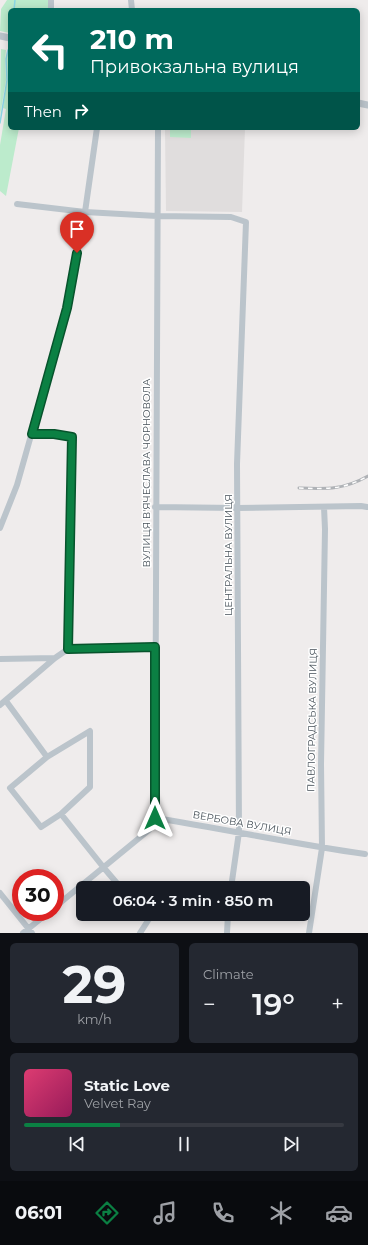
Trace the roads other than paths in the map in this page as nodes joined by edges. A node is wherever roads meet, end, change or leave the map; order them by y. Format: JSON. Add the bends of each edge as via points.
{"nodes":[{"id":1,"x":97,"y":130,"type":"edge"},
{"id":2,"x":158,"y":130,"type":"edge"},
{"id":3,"x":17,"y":204,"type":"dead end"},
{"id":4,"x":85,"y":212,"type":"junction"},
{"id":5,"x":157,"y":216,"type":"junction"},
{"id":6,"x":32,"y":434,"type":"junction"},
{"id":7,"x":155,"y":507,"type":"junction"},
{"id":8,"x":324,"y":507,"type":"junction"},
{"id":9,"x":367,"y":507,"type":"dead end"},
{"id":10,"x":237,"y":508,"type":"junction"},
{"id":11,"x":0,"y":528,"type":"edge"},
{"id":12,"x":155,"y":647,"type":"junction"},
{"id":13,"x":68,"y":649,"type":"junction"},
{"id":14,"x":56,"y":658,"type":"junction"},
{"id":15,"x":0,"y":660,"type":"edge"},
{"id":16,"x":6,"y":701,"type":"junction"},
{"id":17,"x":0,"y":706,"type":"edge"},
{"id":18,"x":47,"y":758,"type":"junction"},
{"id":19,"x":61,"y":814,"type":"junction"},
{"id":20,"x":155,"y":818,"type":"junction"},
{"id":21,"x":239,"y":832,"type":"junction"},
{"id":22,"x":322,"y":848,"type":"junction"},
{"id":23,"x":364,"y":854,"type":"dead end"},
{"id":24,"x":104,"y":868,"type":"junction"},
{"id":25,"x":115,"y":881,"type":"edge"},
{"id":26,"x":232,"y":881,"type":"edge"},
{"id":27,"x":0,"y":893,"type":"edge"},
{"id":28,"x":64,"y":900,"type":"edge"},
{"id":29,"x":40,"y":921,"type":"edge"},
{"id":30,"x":148,"y":921,"type":"edge"},
{"id":31,"x":227,"y":921,"type":"edge"},
{"id":32,"x":31,"y":931,"type":"edge"},
{"id":33,"x":23,"y":933,"type":"edge"},
{"id":34,"x":140,"y":933,"type":"edge"},
{"id":35,"x":226,"y":933,"type":"edge"},
{"id":36,"x":308,"y":933,"type":"edge"}],
"edges":[{"from":1,"to":4,"type":"street"},
{"from":2,"to":5,"type":"street","name":"ВУЛИЦЯ В'ЯЧЕСЛАВА ЧОРНОВОЛА"},
{"from":3,"to":4,"type":"street"},
{"from":4,"to":5,"type":"street"},
{"from":4,"to":6,"type":"street","via":[[67,308]]},
{"from":5,"to":7,"type":"street","name":"ВУЛИЦЯ В'ЯЧЕСЛАВА ЧОРНОВОЛА"},
{"from":5,"to":10,"type":"street","name":"ЦЕНТРАЛЬНА ВУЛИЦЯ","via":[[231,217],[246,222]]},
{"from":6,"to":11,"type":"street","via":[[17,485]]},
{"from":6,"to":13,"type":"street","via":[[72,437]]},
{"from":7,"to":10,"type":"street"},
{"from":7,"to":12,"type":"street","name":"ВУЛИЦЯ В'ЯЧЕСЛАВА ЧОРНОВОЛА"},
{"from":8,"to":9,"type":"street"},
{"from":8,"to":10,"type":"street"},
{"from":8,"to":22,"type":"street","name":"ПАВЛОГРАДСЬКА ВУЛИЦЯ"},
{"from":10,"to":21,"type":"street","name":"ЦЕНТРАЛЬНА ВУЛИЦЯ"},
{"from":12,"to":13,"type":"street"},
{"from":12,"to":20,"type":"street","name":"ВУЛИЦЯ В'ЯЧЕСЛАВА ЧОРНОВОЛА"},
{"from":13,"to":14,"type":"street"},
{"from":14,"to":15,"type":"street"},
{"from":14,"to":16,"type":"street"},
{"from":16,"to":17,"type":"street"},
{"from":16,"to":18,"type":"street"},
{"from":18,"to":19,"type":"street","via":[[10,788],[41,827]]},
{"from":18,"to":19,"type":"street","via":[[90,731],[90,787]]},
{"from":19,"to":24,"type":"street"},
{"from":20,"to":21,"type":"street","name":"ВЕРБОВА ВУЛИЦЯ"},
{"from":20,"to":24,"type":"street","via":[[149,830]]},
{"from":21,"to":22,"type":"street","name":"ВЕРБОВА ВУЛИЦЯ"},
{"from":21,"to":26,"type":"street","name":"ЦЕНТРАЛЬНА ВУЛИЦЯ"},
{"from":22,"to":23,"type":"street","name":"ВЕРБОВА ВУЛИЦЯ"},
{"from":22,"to":36,"type":"street","name":"ПАВЛОГРАДСЬКА ВУЛИЦЯ"},
{"from":24,"to":25,"type":"street"},
{"from":24,"to":28,"type":"street"},
{"from":27,"to":32,"type":"street"},
{"from":29,"to":32,"type":"street"},
{"from":30,"to":34,"type":"street"},
{"from":31,"to":35,"type":"street"},
{"from":32,"to":33,"type":"street"}]}
